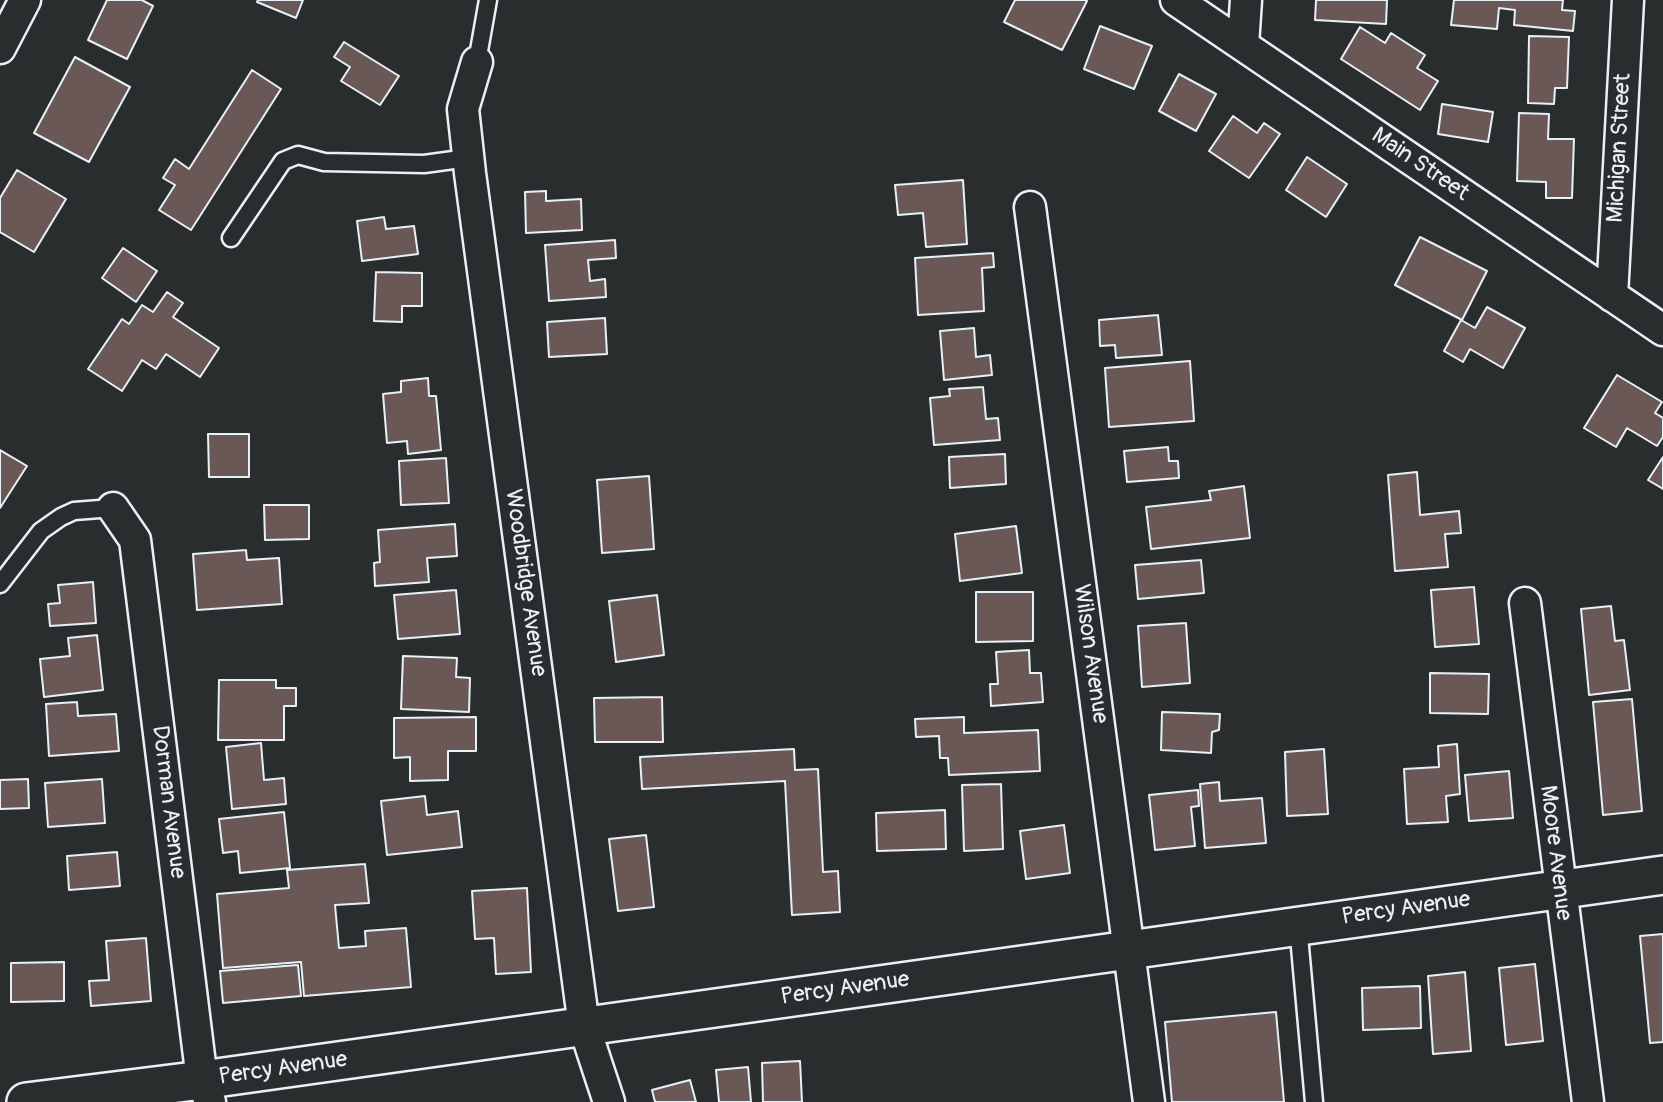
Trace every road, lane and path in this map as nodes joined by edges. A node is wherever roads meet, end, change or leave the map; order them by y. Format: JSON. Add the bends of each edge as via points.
{"nodes":[{"id":1,"x":25,"y":0,"type":"edge"},
{"id":2,"x":488,"y":0,"type":"edge"},
{"id":3,"x":1176,"y":0,"type":"edge"},
{"id":4,"x":1246,"y":0,"type":"edge"},
{"id":5,"x":1628,"y":0,"type":"edge"},
{"id":6,"x":1243,"y":46,"type":"junction"},
{"id":7,"x":0,"y":48,"type":"edge"},
{"id":8,"x":477,"y":62,"type":"joint"},
{"id":9,"x":468,"y":158,"type":"junction"},
{"id":10,"x":1030,"y":207,"type":"dead end"},
{"id":11,"x":230,"y":238,"type":"dead end"},
{"id":12,"x":1612,"y":296,"type":"junction"},
{"id":13,"x":1663,"y":330,"type":"edge"},
{"id":14,"x":113,"y":508,"type":"joint"},
{"id":15,"x":0,"y":584,"type":"edge"},
{"id":16,"x":1525,"y":603,"type":"dead end"},
{"id":17,"x":1663,"y":875,"type":"edge"},
{"id":18,"x":1559,"y":887,"type":"junction"},
{"id":19,"x":1298,"y":925,"type":"junction"},
{"id":20,"x":1130,"y":948,"type":"junction"},
{"id":21,"x":584,"y":1026,"type":"junction"},
{"id":22,"x":206,"y":1091,"type":"edge"},
{"id":23,"x":26,"y":1102,"type":"edge"},
{"id":24,"x":608,"y":1102,"type":"edge"},
{"id":25,"x":1149,"y":1102,"type":"edge"},
{"id":26,"x":1314,"y":1102,"type":"edge"},
{"id":27,"x":1588,"y":1102,"type":"edge"}],
"edges":[{"from":1,"to":7,"type":"street"},
{"from":2,"to":8,"type":"lane"},
{"from":3,"to":6,"type":"street","name":"Main Street"},
{"from":4,"to":6,"type":"street"},
{"from":5,"to":12,"type":"street","name":"Michigan Street"},
{"from":6,"to":12,"type":"street","name":"Main Street"},
{"from":8,"to":9,"type":"street","name":"Woodbridge Avenue","via":[[463,110]]},
{"from":9,"to":11,"type":"lane","via":[[424,164],[324,162],[298,155],[283,161]]},
{"from":9,"to":21,"type":"street","name":"Woodbridge Avenue"},
{"from":10,"to":20,"type":"street","name":"Wilson Avenue"},
{"from":12,"to":13,"type":"street","name":"Main Street"},
{"from":14,"to":15,"type":"lane","via":[[74,511],[61,517],[41,531]]},
{"from":14,"to":22,"type":"street","name":"Dorman Avenue","via":[[135,540]]},
{"from":16,"to":18,"type":"street","name":"Moore Avenue"},
{"from":17,"to":18,"type":"street","name":"Percy Avenue"},
{"from":18,"to":19,"type":"street","name":"Percy Avenue"},
{"from":18,"to":27,"type":"street","name":"Moore Avenue"},
{"from":19,"to":20,"type":"street","name":"Percy Avenue"},
{"from":19,"to":26,"type":"lane"},
{"from":20,"to":21,"type":"street","name":"Percy Avenue"},
{"from":20,"to":25,"type":"street","name":"Wilson Avenue"},
{"from":21,"to":22,"type":"street","name":"Percy Avenue"},
{"from":21,"to":24,"type":"street","name":"Woodbridge Avenue"},
{"from":22,"to":23,"type":"street","name":"Percy Avenue"}]}
